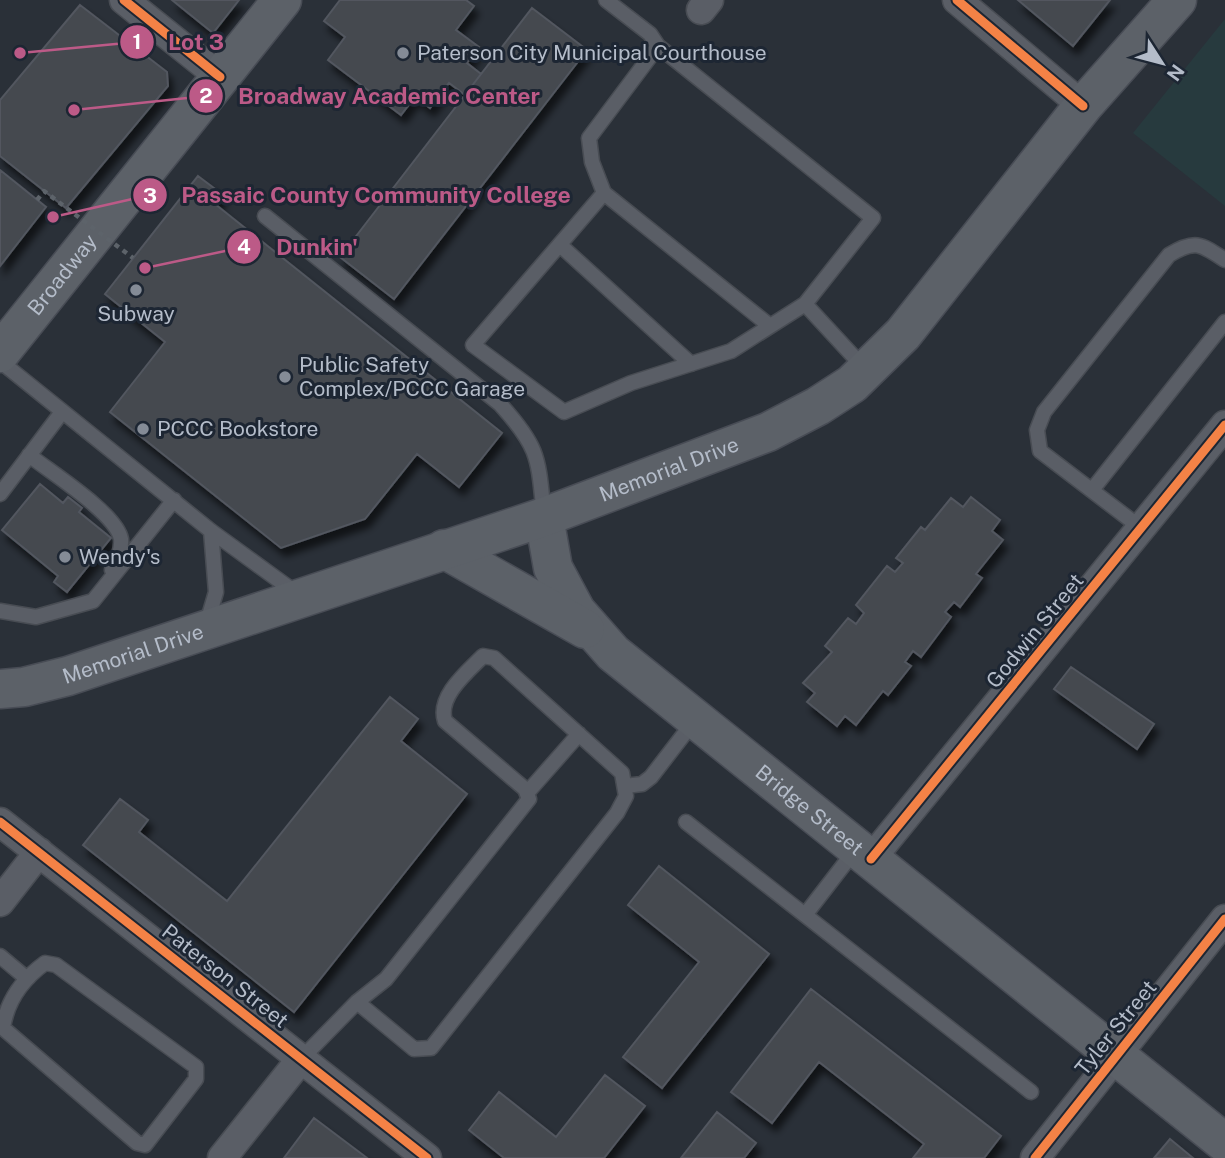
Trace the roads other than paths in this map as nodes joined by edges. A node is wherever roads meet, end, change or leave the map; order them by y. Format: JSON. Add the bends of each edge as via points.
{"nodes":[{"id":1,"x":124,"y":0,"type":"edge"},
{"id":2,"x":282,"y":0,"type":"edge"},
{"id":3,"x":606,"y":0,"type":"edge"},
{"id":4,"x":957,"y":0,"type":"edge"},
{"id":5,"x":1177,"y":0,"type":"edge"},
{"id":6,"x":658,"y":46,"type":"junction"},
{"id":7,"x":220,"y":77,"type":"junction"},
{"id":8,"x":1083,"y":106,"type":"junction"},
{"id":9,"x":604,"y":193,"type":"junction"},
{"id":10,"x":265,"y":216,"type":"dead end"},
{"id":11,"x":560,"y":245,"type":"junction"},
{"id":12,"x":1225,"y":260,"type":"edge"},
{"id":13,"x":805,"y":304,"type":"junction"},
{"id":14,"x":1225,"y":322,"type":"edge"},
{"id":15,"x":770,"y":326,"type":"junction"},
{"id":16,"x":0,"y":353,"type":"edge"},
{"id":17,"x":0,"y":361,"type":"edge"},
{"id":18,"x":691,"y":364,"type":"junction"},
{"id":19,"x":867,"y":371,"type":"junction"},
{"id":20,"x":62,"y":412,"type":"junction"},
{"id":21,"x":1225,"y":425,"type":"edge"},
{"id":22,"x":29,"y":455,"type":"junction"},
{"id":23,"x":1092,"y":490,"type":"junction"},
{"id":24,"x":0,"y":494,"type":"edge"},
{"id":25,"x":174,"y":500,"type":"junction"},
{"id":26,"x":544,"y":517,"type":"junction"},
{"id":27,"x":1142,"y":528,"type":"junction"},
{"id":28,"x":211,"y":531,"type":"junction"},
{"id":29,"x":444,"y":549,"type":"junction"},
{"id":30,"x":301,"y":597,"type":"junction"},
{"id":31,"x":93,"y":601,"type":"junction"},
{"id":32,"x":0,"y":611,"type":"edge"},
{"id":33,"x":205,"y":630,"type":"junction"},
{"id":34,"x":595,"y":635,"type":"junction"},
{"id":35,"x":0,"y":689,"type":"edge"},
{"id":36,"x":696,"y":719,"type":"junction"},
{"id":37,"x":579,"y":734,"type":"junction"},
{"id":38,"x":625,"y":786,"type":"junction"},
{"id":39,"x":527,"y":793,"type":"junction"},
{"id":40,"x":0,"y":822,"type":"edge"},
{"id":41,"x":686,"y":822,"type":"dead end"},
{"id":42,"x":39,"y":852,"type":"junction"},
{"id":43,"x":864,"y":854,"type":"junction"},
{"id":44,"x":0,"y":902,"type":"edge"},
{"id":45,"x":805,"y":915,"type":"junction"},
{"id":46,"x":1225,"y":919,"type":"edge"},
{"id":47,"x":0,"y":956,"type":"edge"},
{"id":48,"x":25,"y":977,"type":"junction"},
{"id":49,"x":357,"y":1002,"type":"junction"},
{"id":50,"x":1117,"y":1057,"type":"junction"},
{"id":51,"x":301,"y":1059,"type":"junction"},
{"id":52,"x":1031,"y":1092,"type":"dead end"},
{"id":53,"x":1225,"y":1143,"type":"edge"},
{"id":54,"x":222,"y":1158,"type":"edge"},
{"id":55,"x":427,"y":1158,"type":"edge"},
{"id":56,"x":1035,"y":1158,"type":"edge"}],
"edges":[{"from":1,"to":7,"type":"street"},
{"from":2,"to":7,"type":"main road","name":"Broadway"},
{"from":3,"to":6,"type":"lane","via":[[650,34]]},
{"from":4,"to":8,"type":"street"},
{"from":5,"to":8,"type":"main road","name":"Memorial Drive"},
{"from":6,"to":9,"type":"lane","via":[[589,138]]},
{"from":6,"to":13,"type":"lane","via":[[873,218]]},
{"from":7,"to":16,"type":"main road","name":"Broadway"},
{"from":8,"to":19,"type":"main road","name":"Memorial Drive","via":[[903,334]]},
{"from":9,"to":11,"type":"lane"},
{"from":9,"to":15,"type":"lane"},
{"from":10,"to":26,"type":"lane","via":[[500,404],[523,429],[538,456]]},
{"from":11,"to":18,"type":"lane"},
{"from":11,"to":18,"type":"lane","via":[[473,345],[564,412]]},
{"from":12,"to":23,"type":"lane","via":[[1203,245],[1185,245],[1169,255],[1044,412],[1037,430],[1040,451]]},
{"from":13,"to":15,"type":"lane"},
{"from":13,"to":19,"type":"lane"},
{"from":14,"to":23,"type":"lane"},
{"from":15,"to":18,"type":"lane","via":[[731,351]]},
{"from":17,"to":20,"type":"lane"},
{"from":19,"to":26,"type":"main road","name":"Memorial Drive","via":[[818,406],[768,432]]},
{"from":20,"to":22,"type":"lane"},
{"from":20,"to":25,"type":"lane"},
{"from":21,"to":27,"type":"street","name":"Godwin Street"},
{"from":22,"to":24,"type":"lane"},
{"from":22,"to":31,"type":"lane","via":[[100,511],[118,531],[117,561]]},
{"from":23,"to":27,"type":"lane"},
{"from":25,"to":28,"type":"lane"},
{"from":25,"to":31,"type":"lane"},
{"from":26,"to":29,"type":"main road","name":"Memorial Drive"},
{"from":26,"to":34,"type":"main road","name":"Bridge Street","via":[[553,569]]},
{"from":27,"to":43,"type":"street","name":"Godwin Street"},
{"from":28,"to":30,"type":"lane"},
{"from":28,"to":33,"type":"lane","via":[[216,592]]},
{"from":29,"to":30,"type":"main road","name":"Memorial Drive"},
{"from":29,"to":34,"type":"main road"},
{"from":30,"to":33,"type":"main road","name":"Memorial Drive"},
{"from":31,"to":32,"type":"lane","via":[[36,617]]},
{"from":33,"to":35,"type":"main road","name":"Memorial Drive","via":[[68,676]]},
{"from":34,"to":36,"type":"main road","name":"Bridge Street"},
{"from":36,"to":38,"type":"lane","via":[[642,785]]},
{"from":36,"to":43,"type":"main road","name":"Bridge Street"},
{"from":37,"to":38,"type":"lane","via":[[622,773]]},
{"from":37,"to":39,"type":"lane"},
{"from":37,"to":39,"type":"lane","via":[[494,659],[483,656],[443,704],[444,721]]},
{"from":38,"to":49,"type":"lane","via":[[626,796],[617,813],[431,1048],[414,1049]]},
{"from":39,"to":49,"type":"lane","via":[[530,799],[522,810],[386,979]]},
{"from":40,"to":42,"type":"street","name":"Paterson Street"},
{"from":41,"to":45,"type":"lane"},
{"from":42,"to":44,"type":"street"},
{"from":42,"to":51,"type":"street","name":"Paterson Street"},
{"from":43,"to":45,"type":"lane"},
{"from":43,"to":50,"type":"main road","name":"Bridge Street"},
{"from":45,"to":52,"type":"lane"},
{"from":46,"to":50,"type":"street","name":"Tyler Street"},
{"from":47,"to":48,"type":"lane"},
{"from":48,"to":48,"type":"lane","via":[[45,963],[56,965],[196,1067],[196,1079],[145,1145],[137,1143],[3,1028],[5,1013]]},
{"from":49,"to":51,"type":"lane"},
{"from":50,"to":53,"type":"main road","name":"Bridge Street"},
{"from":50,"to":56,"type":"street","name":"Tyler Street"},
{"from":51,"to":54,"type":"street"},
{"from":51,"to":55,"type":"street","name":"Paterson Street"}]}
